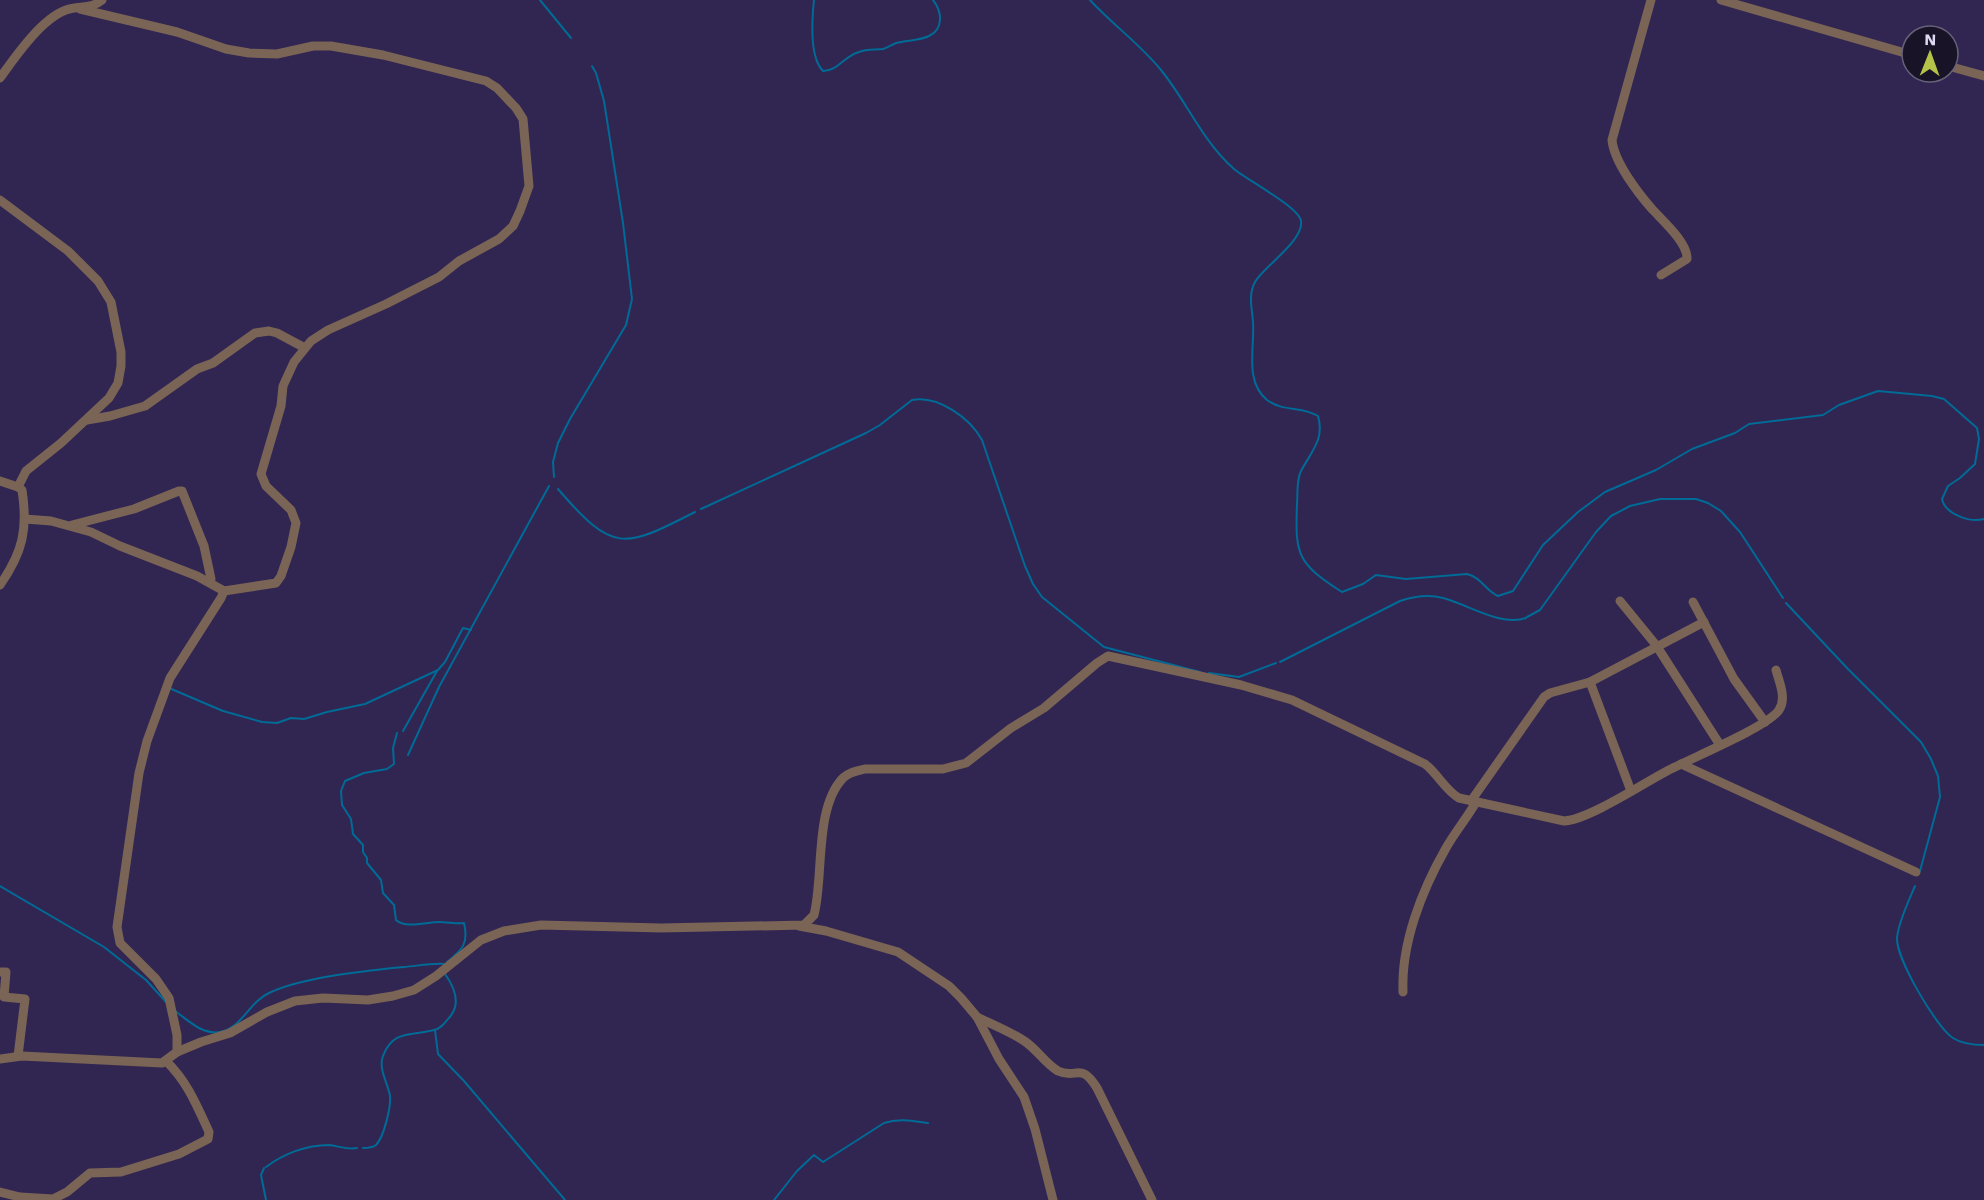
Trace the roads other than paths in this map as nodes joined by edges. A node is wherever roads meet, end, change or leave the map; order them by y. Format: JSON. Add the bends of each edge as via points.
{"nodes":[{"id":1,"x":102,"y":0,"type":"edge"},
{"id":2,"x":1651,"y":0,"type":"edge"},
{"id":3,"x":1721,"y":0,"type":"edge"},
{"id":4,"x":80,"y":9,"type":"junction"},
{"id":5,"x":1900,"y":52,"type":"edge"},
{"id":6,"x":1960,"y":69,"type":"edge"},
{"id":7,"x":1984,"y":76,"type":"edge"},
{"id":8,"x":0,"y":78,"type":"edge"},
{"id":9,"x":0,"y":200,"type":"edge"},
{"id":10,"x":1661,"y":275,"type":"dead end"},
{"id":11,"x":304,"y":348,"type":"junction"},
{"id":12,"x":85,"y":421,"type":"junction"},
{"id":13,"x":0,"y":481,"type":"edge"},
{"id":14,"x":18,"y":487,"type":"junction"},
{"id":15,"x":25,"y":519,"type":"junction"},
{"id":16,"x":72,"y":525,"type":"junction"},
{"id":17,"x":210,"y":583,"type":"junction"},
{"id":18,"x":0,"y":585,"type":"edge"},
{"id":19,"x":224,"y":591,"type":"junction"},
{"id":20,"x":1620,"y":601,"type":"dead end"},
{"id":21,"x":1694,"y":602,"type":"dead end"},
{"id":22,"x":1704,"y":622,"type":"junction"},
{"id":23,"x":1656,"y":645,"type":"junction"},
{"id":24,"x":1776,"y":670,"type":"dead end"},
{"id":25,"x":1590,"y":682,"type":"junction"},
{"id":26,"x":1765,"y":722,"type":"junction"},
{"id":27,"x":1720,"y":745,"type":"junction"},
{"id":28,"x":1681,"y":764,"type":"junction"},
{"id":29,"x":1631,"y":791,"type":"junction"},
{"id":30,"x":1473,"y":801,"type":"junction"},
{"id":31,"x":1916,"y":872,"type":"dead end"},
{"id":32,"x":799,"y":926,"type":"junction"},
{"id":33,"x":0,"y":972,"type":"edge"},
{"id":34,"x":1403,"y":992,"type":"dead end"},
{"id":35,"x":977,"y":1017,"type":"junction"},
{"id":36,"x":177,"y":1052,"type":"junction"},
{"id":37,"x":18,"y":1056,"type":"junction"},
{"id":38,"x":0,"y":1059,"type":"edge"},
{"id":39,"x":166,"y":1061,"type":"junction"},
{"id":40,"x":0,"y":1192,"type":"edge"},
{"id":41,"x":1053,"y":1200,"type":"edge"},
{"id":42,"x":1152,"y":1200,"type":"edge"}],
"edges":[{"from":1,"to":4,"type":"street"},
{"from":2,"to":10,"type":"street","via":[[1612,141],[1614,154],[1624,170],[1687,255],[1687,259]]},
{"from":3,"to":5,"type":"street"},
{"from":4,"to":8,"type":"street","via":[[66,10],[45,23]]},
{"from":4,"to":11,"type":"street","via":[[249,53],[277,54],[331,46],[429,65],[486,81],[520,113],[530,186],[509,231],[439,277],[328,330]]},
{"from":6,"to":7,"type":"street"},
{"from":9,"to":12,"type":"street","via":[[68,251],[98,281],[111,302],[119,338],[120,375],[109,398]]},
{"from":11,"to":12,"type":"street","via":[[277,333],[255,333],[145,406]]},
{"from":11,"to":19,"type":"street","via":[[285,380],[261,474],[266,486],[295,517],[291,547],[276,583]]},
{"from":12,"to":14,"type":"street","via":[[26,471]]},
{"from":13,"to":14,"type":"street"},
{"from":14,"to":15,"type":"street","via":[[22,490]]},
{"from":15,"to":16,"type":"street"},
{"from":15,"to":18,"type":"street","via":[[21,549]]},
{"from":16,"to":17,"type":"street"},
{"from":16,"to":17,"type":"street","via":[[182,491],[204,546]]},
{"from":17,"to":19,"type":"street"},
{"from":19,"to":36,"type":"street","via":[[170,678],[147,741],[117,927],[122,946],[156,979],[169,998]]},
{"from":20,"to":23,"type":"street"},
{"from":21,"to":22,"type":"street"},
{"from":22,"to":23,"type":"street"},
{"from":22,"to":26,"type":"street","via":[[1734,679]]},
{"from":23,"to":25,"type":"street"},
{"from":23,"to":27,"type":"street"},
{"from":24,"to":26,"type":"street","via":[[1782,702],[1775,715]]},
{"from":25,"to":29,"type":"street"},
{"from":25,"to":30,"type":"street","via":[[1544,697]]},
{"from":26,"to":27,"type":"street"},
{"from":27,"to":28,"type":"street"},
{"from":28,"to":29,"type":"street"},
{"from":28,"to":31,"type":"street"},
{"from":29,"to":30,"type":"street","via":[[1569,820]]},
{"from":30,"to":32,"type":"street","via":[[1453,794],[1425,764],[1301,703],[1241,685],[1108,656],[1044,708],[966,763],[943,769],[865,769],[843,778],[824,826],[814,915]]},
{"from":30,"to":34,"type":"street","via":[[1420,902],[1410,936]]},
{"from":32,"to":35,"type":"street","via":[[898,952],[949,986]]},
{"from":32,"to":36,"type":"street","via":[[521,927],[481,940],[436,976],[408,992],[368,1000],[295,1001],[230,1033]]},
{"from":33,"to":37,"type":"street","via":[[6,972],[4,997],[25,999]]},
{"from":35,"to":41,"type":"street","via":[[1024,1098]]},
{"from":35,"to":42,"type":"street","via":[[1024,1040],[1060,1072],[1082,1072],[1089,1076]]},
{"from":36,"to":39,"type":"street"},
{"from":37,"to":38,"type":"street"},
{"from":37,"to":39,"type":"street"},
{"from":39,"to":40,"type":"street","via":[[188,1088],[209,1132],[208,1139],[179,1154],[121,1172],[90,1173],[53,1199]]}]}
